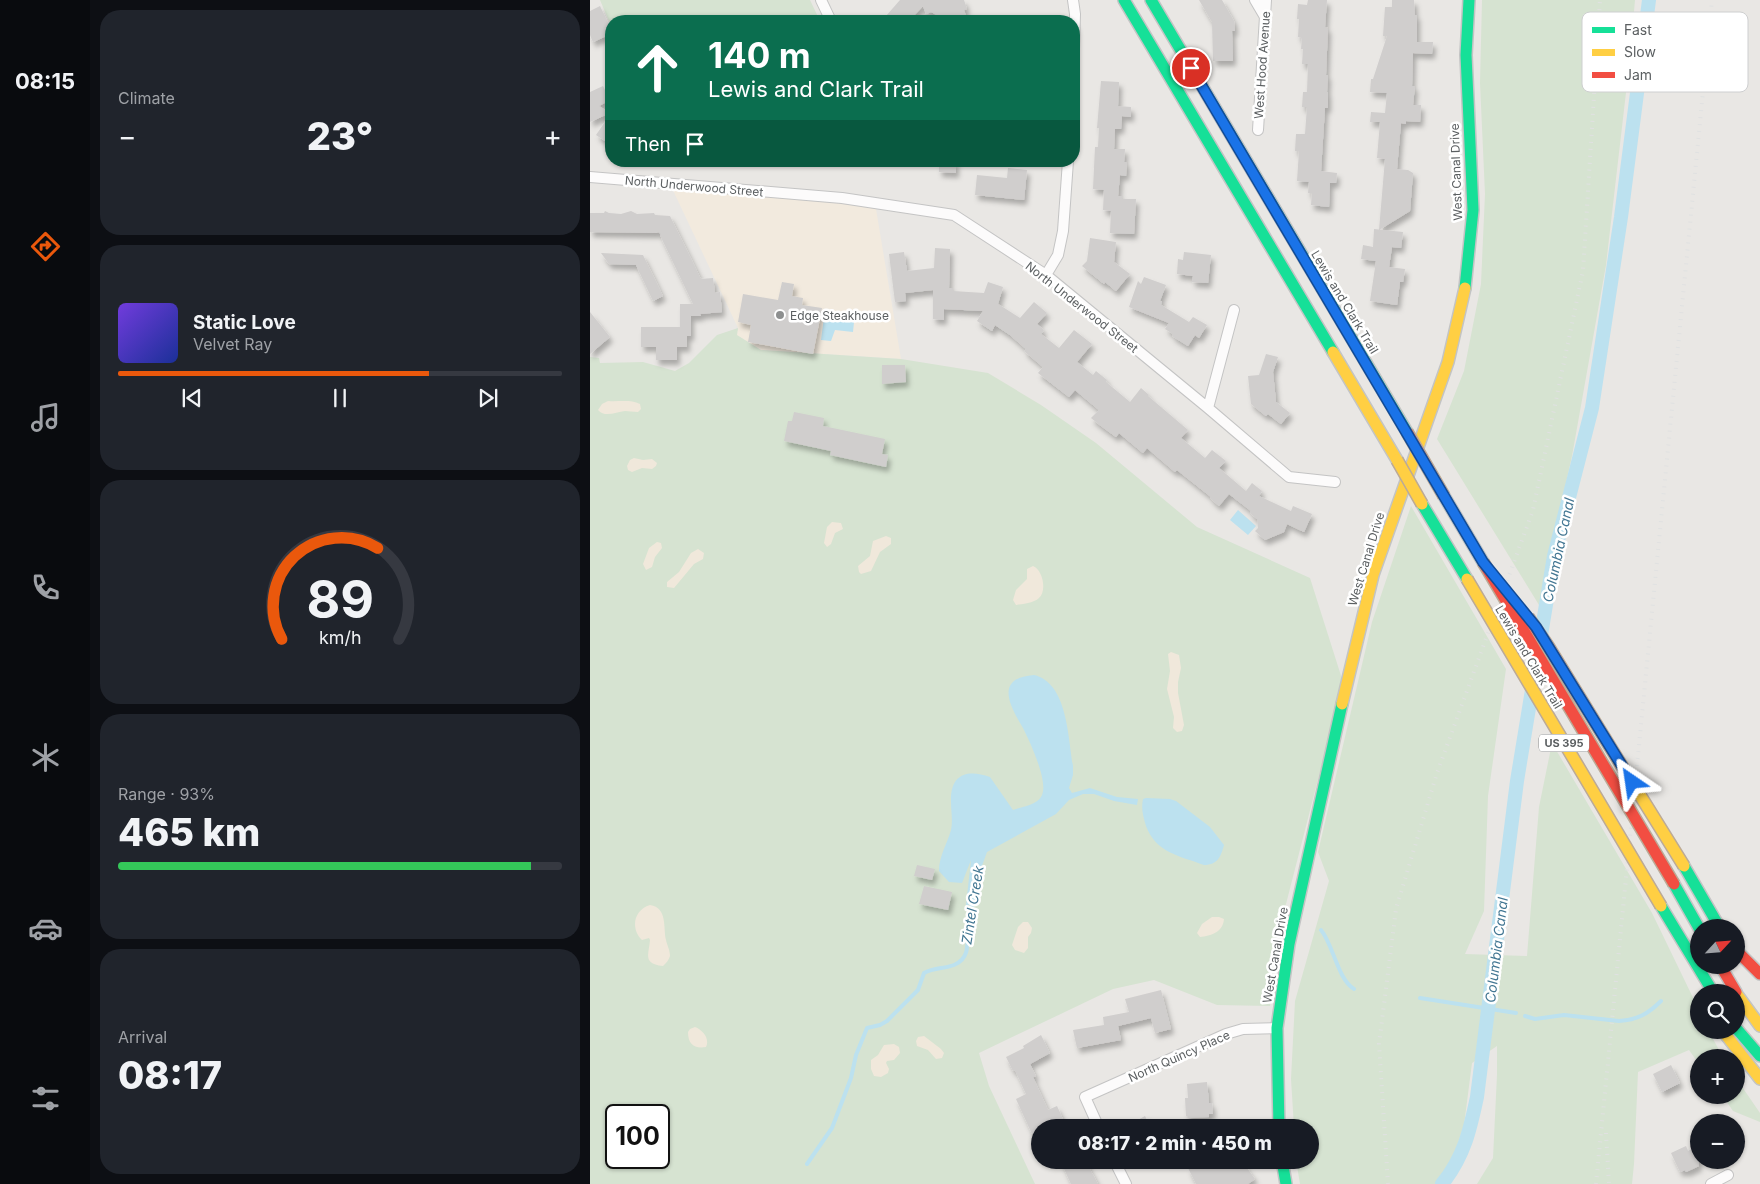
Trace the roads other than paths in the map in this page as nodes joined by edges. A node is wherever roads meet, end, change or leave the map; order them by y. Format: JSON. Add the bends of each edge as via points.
{"nodes":[{"id":1,"x":821,"y":0,"type":"edge"},
{"id":2,"x":1073,"y":0,"type":"edge"},
{"id":3,"x":1124,"y":0,"type":"edge"},
{"id":4,"x":1151,"y":0,"type":"edge"},
{"id":5,"x":1255,"y":0,"type":"edge"},
{"id":6,"x":1266,"y":0,"type":"edge"},
{"id":7,"x":1469,"y":0,"type":"edge"},
{"id":8,"x":828,"y":15,"type":"edge"},
{"id":9,"x":1076,"y":15,"type":"edge"},
{"id":10,"x":1265,"y":18,"type":"junction"},
{"id":11,"x":1258,"y":130,"type":"dead end"},
{"id":12,"x":1068,"y":167,"type":"edge"},
{"id":13,"x":590,"y":177,"type":"edge"},
{"id":14,"x":1046,"y":275,"type":"junction"},
{"id":15,"x":1234,"y":310,"type":"dead end"},
{"id":16,"x":1208,"y":408,"type":"junction"},
{"id":17,"x":1335,"y":482,"type":"dead end"},
{"id":18,"x":1483,"y":562,"type":"junction"},
{"id":19,"x":1661,"y":906,"type":"junction"},
{"id":20,"x":1694,"y":919,"type":"edge"},
{"id":21,"x":1715,"y":919,"type":"edge"},
{"id":22,"x":1745,"y":959,"type":"edge"},
{"id":23,"x":1760,"y":974,"type":"edge"},
{"id":24,"x":1698,"y":984,"type":"edge"},
{"id":25,"x":1708,"y":984,"type":"edge"},
{"id":26,"x":1745,"y":1005,"type":"edge"},
{"id":27,"x":1760,"y":1026,"type":"edge"},
{"id":28,"x":1276,"y":1028,"type":"junction"},
{"id":29,"x":1745,"y":1038,"type":"edge"},
{"id":30,"x":1729,"y":1039,"type":"edge"},
{"id":31,"x":1760,"y":1056,"type":"edge"},
{"id":32,"x":1760,"y":1079,"type":"edge"},
{"id":33,"x":1095,"y":1119,"type":"edge"},
{"id":34,"x":1279,"y":1119,"type":"edge"},
{"id":35,"x":1118,"y":1169,"type":"edge"},
{"id":36,"x":1284,"y":1169,"type":"edge"},
{"id":37,"x":1728,"y":1175,"type":"dead end"},
{"id":38,"x":1126,"y":1184,"type":"edge"},
{"id":39,"x":1286,"y":1184,"type":"edge"},
{"id":40,"x":1711,"y":1184,"type":"edge"}],
"edges":[{"from":1,"to":8,"type":"street"},
{"from":2,"to":9,"type":"street"},
{"from":3,"to":19,"type":"main road","name":"Lewis and Clark Trail","number":"US 395","bridge":true},
{"from":4,"to":18,"type":"main road","name":"Lewis and Clark Trail","number":"US 395","bridge":true},
{"from":5,"to":10,"type":"street"},
{"from":6,"to":10,"type":"street","name":"West Hood Avenue"},
{"from":7,"to":28,"type":"main road","name":"West Canal Drive","via":[[1466,55],[1472,210],[1465,286],[1448,362],[1373,575],[1289,944]]},
{"from":10,"to":11,"type":"street","name":"West Hood Avenue"},
{"from":12,"to":14,"type":"street","via":[[1063,231],[1058,255]]},
{"from":13,"to":14,"type":"street","name":"North Underwood Street","via":[[842,198],[954,215]]},
{"from":14,"to":16,"type":"street","name":"North Underwood Street"},
{"from":15,"to":16,"type":"street"},
{"from":16,"to":17,"type":"street","name":"North Underwood Street","via":[[1289,477]]},
{"from":18,"to":20,"type":"main road","name":"Lewis and Clark Trail","number":"US 395","bridge":true},
{"from":18,"to":21,"type":"main road","bridge":true,"via":[[1548,646]]},
{"from":19,"to":24,"type":"main road"},
{"from":19,"to":25,"type":"main road","name":"Lewis and Clark Trail","number":"US 395"},
{"from":22,"to":23,"type":"main road"},
{"from":26,"to":27,"type":"main road"},
{"from":28,"to":33,"type":"street","name":"North Quincy Place","via":[[1243,1029],[1226,1034],[1085,1097]]},
{"from":28,"to":34,"type":"main road","name":"West Canal Drive"},
{"from":29,"to":31,"type":"main road"},
{"from":30,"to":32,"type":"main road"},
{"from":35,"to":38,"type":"street"},
{"from":36,"to":39,"type":"main road"},
{"from":37,"to":40,"type":"street"}]}
